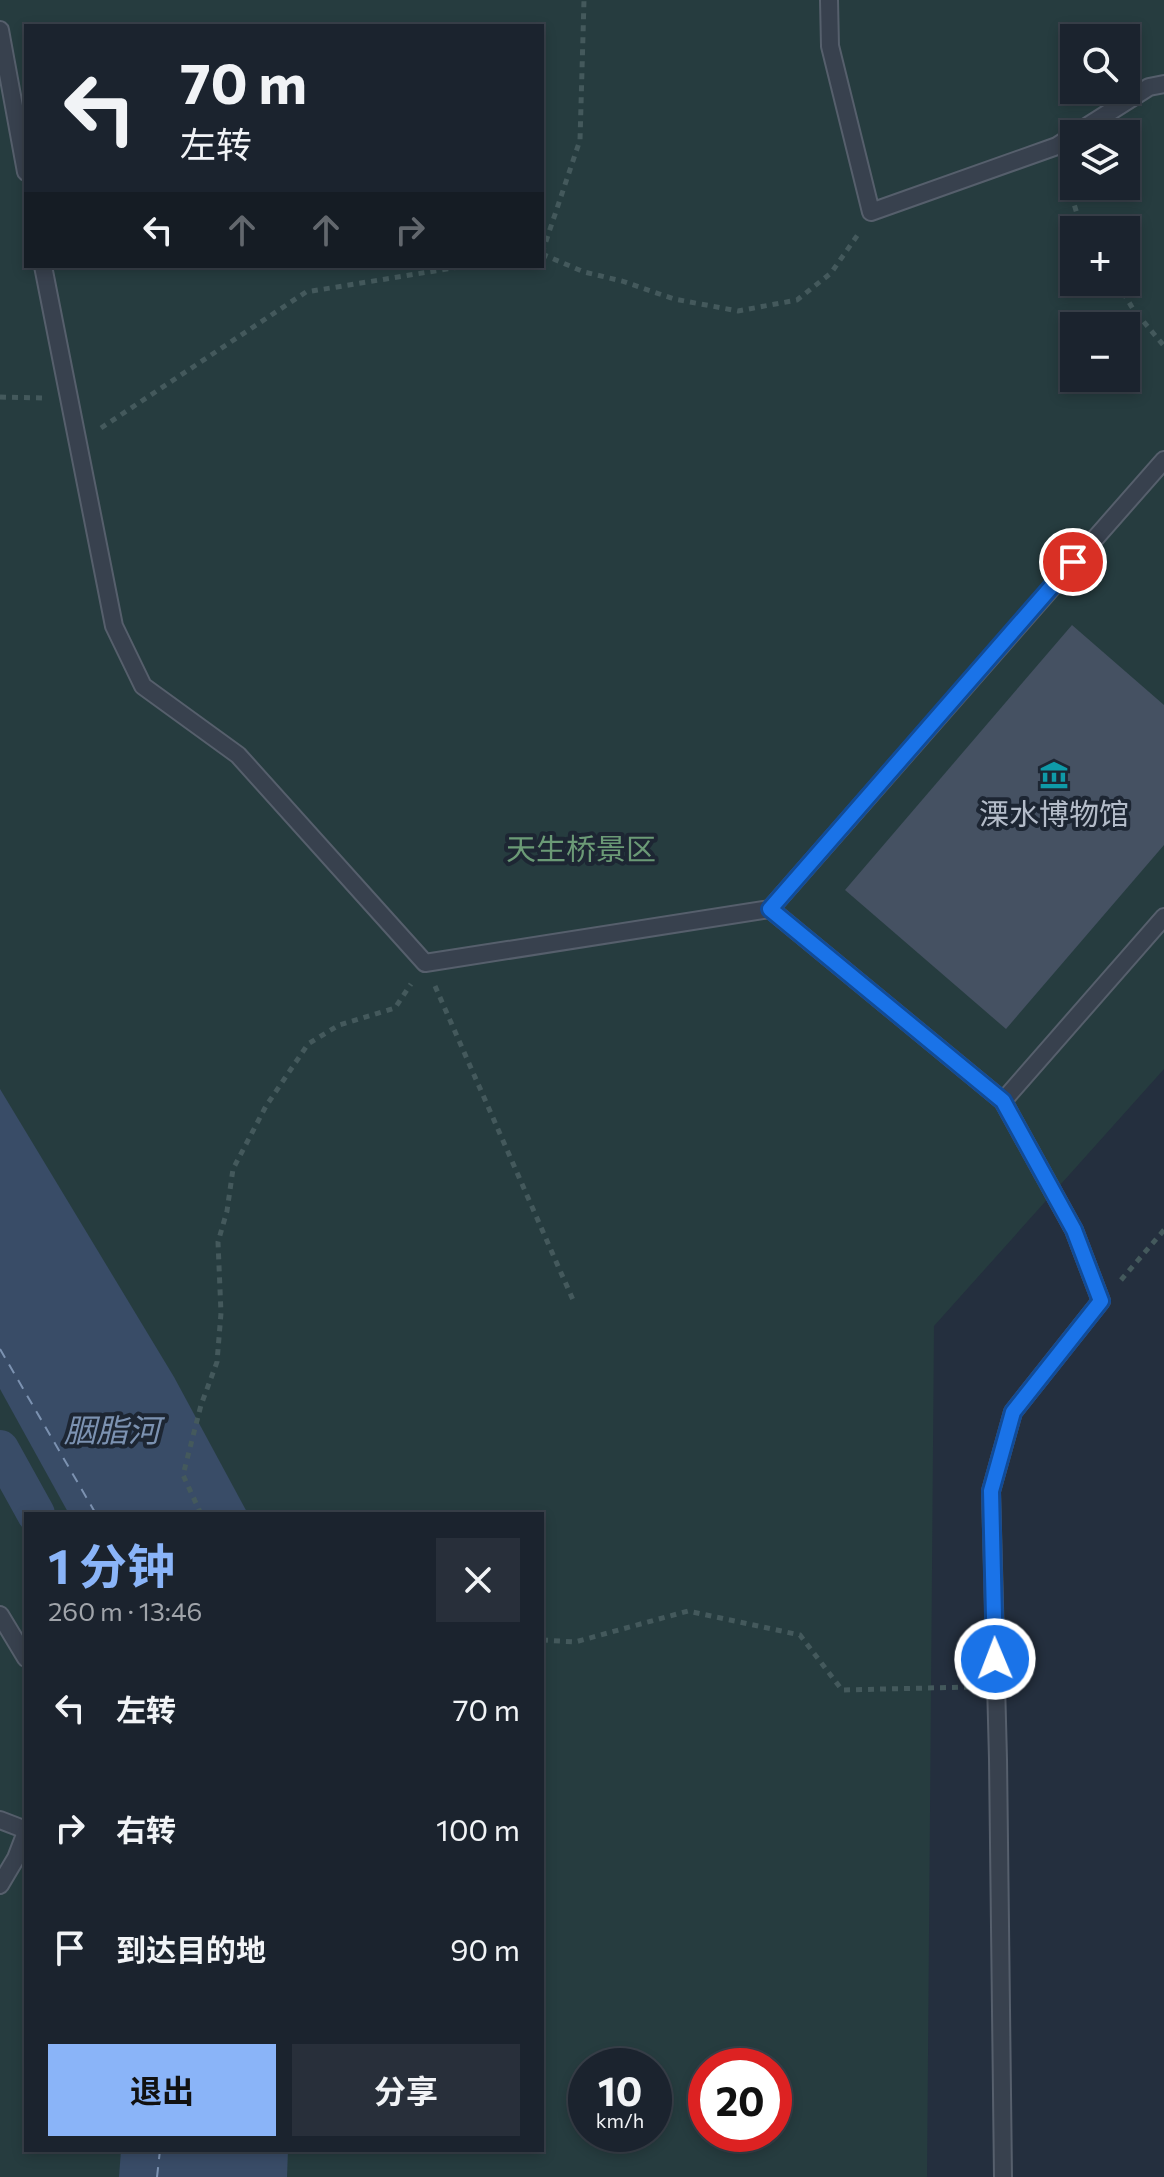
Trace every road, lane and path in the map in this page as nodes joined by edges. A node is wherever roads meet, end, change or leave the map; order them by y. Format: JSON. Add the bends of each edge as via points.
{"nodes":[{"id":1,"x":584,"y":0,"type":"edge"},
{"id":2,"x":829,"y":0,"type":"edge"},
{"id":3,"x":0,"y":30,"type":"edge"},
{"id":4,"x":1164,"y":84,"type":"edge"},
{"id":5,"x":1096,"y":120,"type":"edge"},
{"id":6,"x":1060,"y":144,"type":"edge"},
{"id":7,"x":1057,"y":146,"type":"junction"},
{"id":8,"x":24,"y":161,"type":"edge"},
{"id":9,"x":871,"y":212,"type":"junction"},
{"id":10,"x":1078,"y":216,"type":"edge"},
{"id":11,"x":544,"y":247,"type":"edge"},
{"id":12,"x":544,"y":254,"type":"edge"},
{"id":13,"x":43,"y":268,"type":"edge"},
{"id":14,"x":453,"y":268,"type":"edge"},
{"id":15,"x":1125,"y":296,"type":"edge"},
{"id":16,"x":1164,"y":346,"type":"edge"},
{"id":17,"x":0,"y":397,"type":"edge"},
{"id":18,"x":68,"y":398,"type":"junction"},
{"id":19,"x":77,"y":445,"type":"junction"},
{"id":20,"x":1164,"y":460,"type":"edge"},
{"id":21,"x":770,"y":909,"type":"junction"},
{"id":22,"x":1164,"y":917,"type":"edge"},
{"id":23,"x":425,"y":963,"type":"junction"},
{"id":24,"x":1003,"y":1101,"type":"junction"},
{"id":25,"x":1164,"y":1230,"type":"edge"},
{"id":26,"x":573,"y":1300,"type":"dead end"},
{"id":27,"x":1101,"y":1301,"type":"junction"},
{"id":28,"x":200,"y":1512,"type":"edge"},
{"id":29,"x":0,"y":1615,"type":"edge"},
{"id":30,"x":544,"y":1640,"type":"edge"},
{"id":31,"x":24,"y":1655,"type":"edge"},
{"id":32,"x":996,"y":1687,"type":"junction"},
{"id":33,"x":0,"y":1820,"type":"edge"},
{"id":34,"x":24,"y":1830,"type":"edge"},
{"id":35,"x":24,"y":1836,"type":"edge"},
{"id":36,"x":0,"y":1885,"type":"edge"},
{"id":37,"x":1003,"y":2177,"type":"edge"}],
"edges":[{"from":1,"to":11,"type":"path","via":[[580,140]]},
{"from":2,"to":9,"type":"lane","via":[[830,46]]},
{"from":3,"to":8,"type":"lane"},
{"from":4,"to":5,"type":"lane","via":[[1149,87]]},
{"from":6,"to":7,"type":"lane"},
{"from":7,"to":9,"type":"lane"},
{"from":7,"to":10,"type":"path"},
{"from":9,"to":12,"type":"path","via":[[831,273],[797,300],[738,311],[674,299]]},
{"from":13,"to":18,"type":"lane"},
{"from":14,"to":19,"type":"path","via":[[306,292]]},
{"from":15,"to":16,"type":"path"},
{"from":17,"to":18,"type":"path"},
{"from":18,"to":19,"type":"lane"},
{"from":19,"to":23,"type":"lane","via":[[114,626],[143,686],[238,755]]},
{"from":20,"to":21,"type":"lane"},
{"from":21,"to":23,"type":"lane"},
{"from":21,"to":24,"type":"lane"},
{"from":22,"to":24,"type":"lane"},
{"from":23,"to":26,"type":"path"},
{"from":23,"to":28,"type":"path","via":[[395,1008],[339,1025],[308,1044],[266,1106],[233,1169],[218,1242],[217,1362],[183,1475]]},
{"from":24,"to":27,"type":"lane","via":[[1074,1230]]},
{"from":25,"to":27,"type":"path"},
{"from":27,"to":32,"type":"lane","via":[[1013,1412],[991,1491]]},
{"from":29,"to":31,"type":"lane"},
{"from":30,"to":32,"type":"path","via":[[575,1642],[688,1611],[800,1635],[842,1690]]},
{"from":32,"to":37,"type":"lane"},
{"from":33,"to":34,"type":"lane"},
{"from":35,"to":36,"type":"lane"}]}
